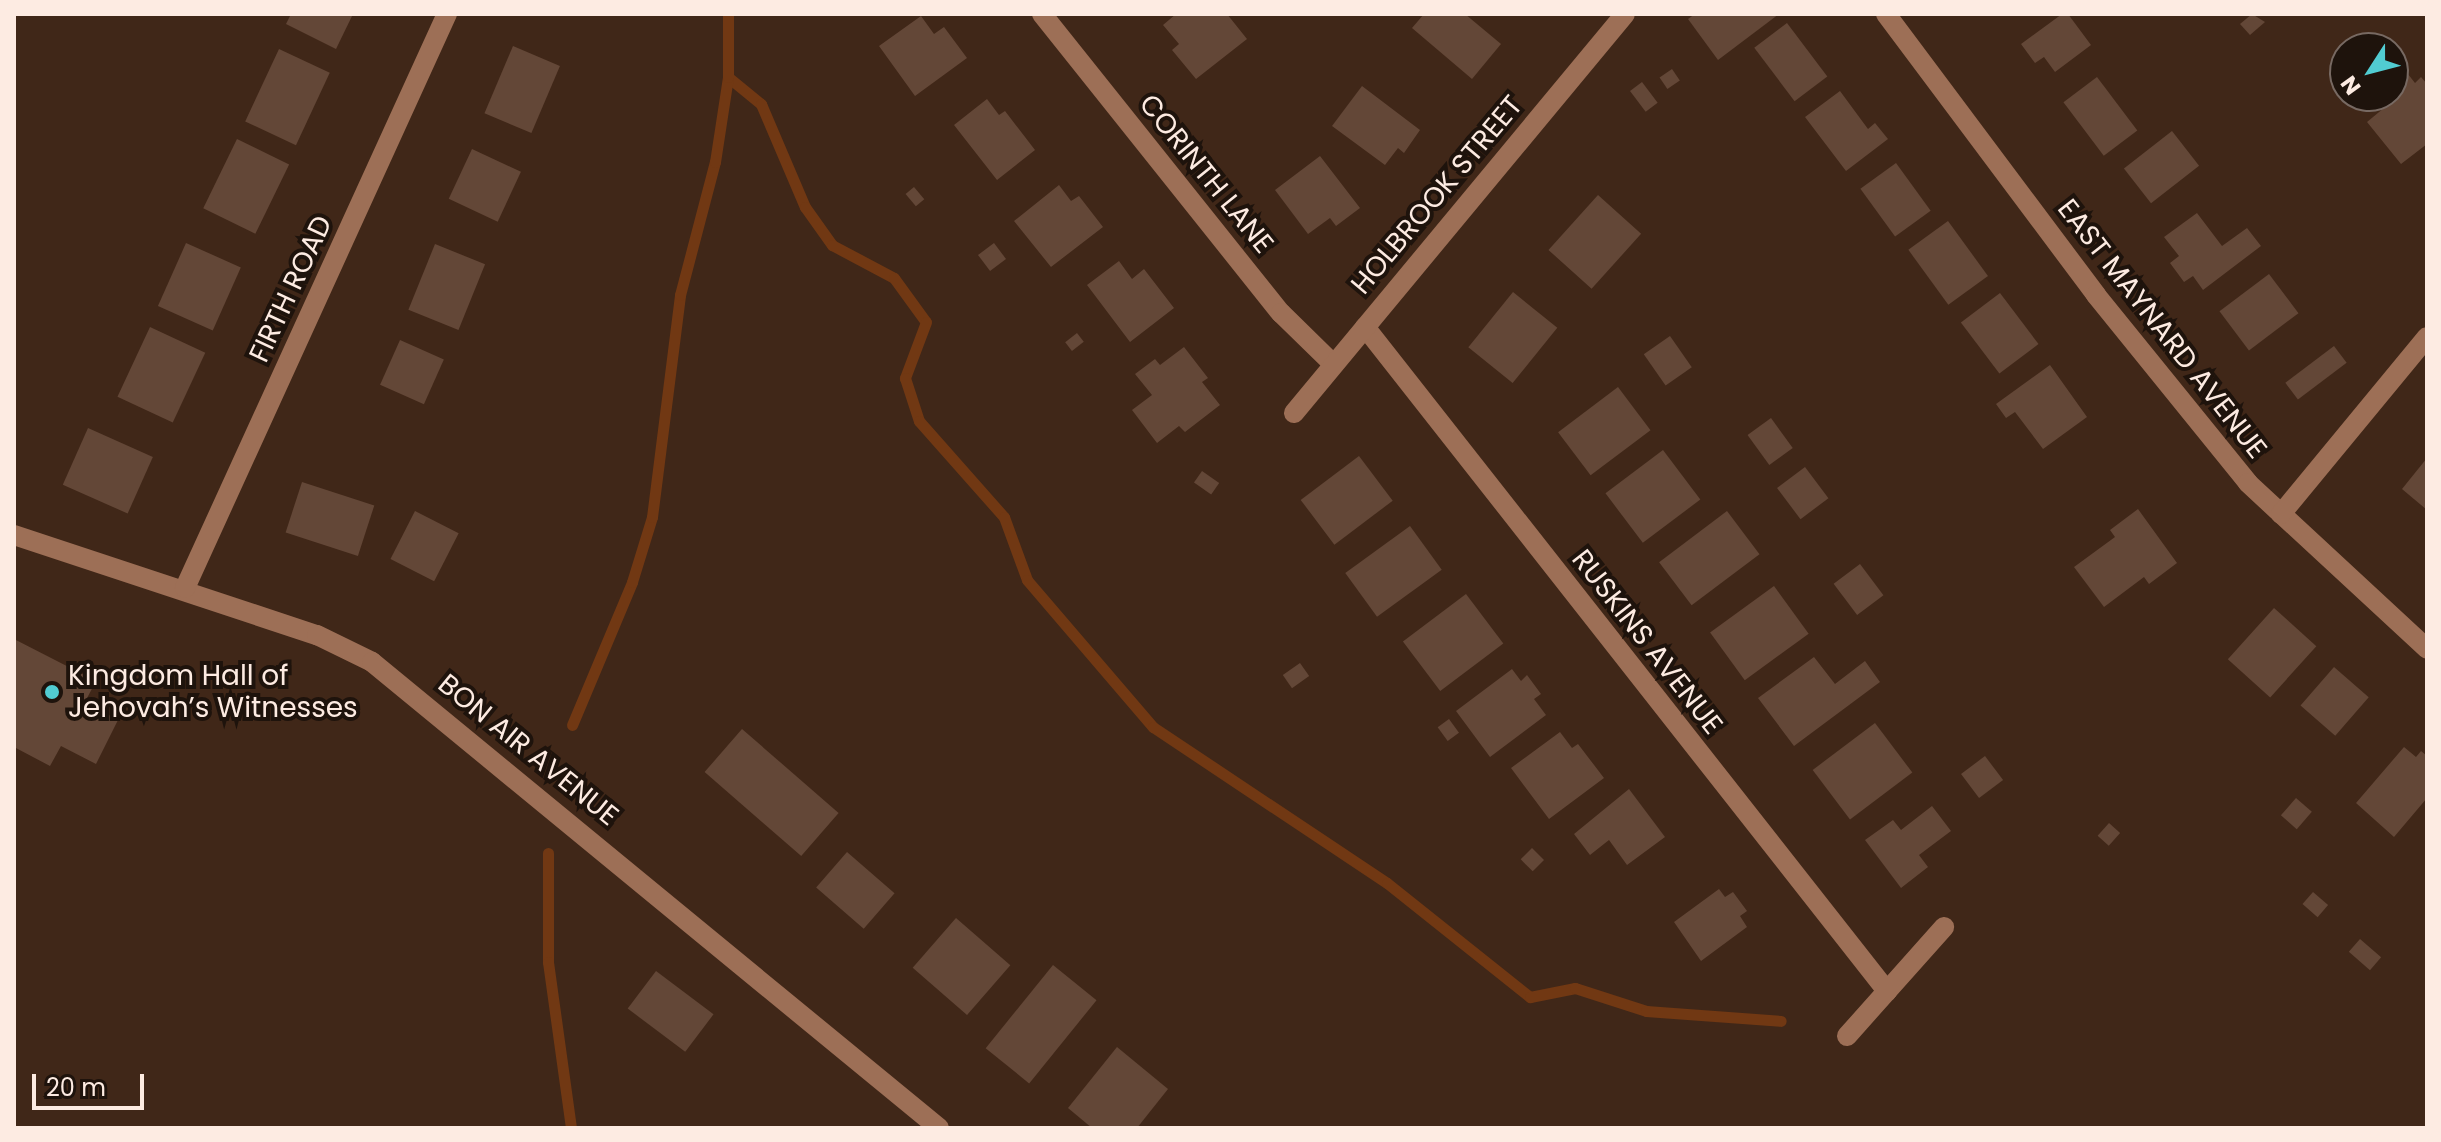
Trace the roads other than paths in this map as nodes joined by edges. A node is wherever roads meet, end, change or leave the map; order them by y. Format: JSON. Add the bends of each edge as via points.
{"nodes":[{"id":1,"x":447,"y":14,"type":"edge"},
{"id":2,"x":1042,"y":14,"type":"edge"},
{"id":3,"x":1625,"y":14,"type":"edge"},
{"id":4,"x":1886,"y":14,"type":"edge"},
{"id":5,"x":1365,"y":327,"type":"junction"},
{"id":6,"x":2427,"y":337,"type":"edge"},
{"id":7,"x":1332,"y":363,"type":"junction"},
{"id":8,"x":1294,"y":413,"type":"dead end"},
{"id":9,"x":2281,"y":514,"type":"junction"},
{"id":10,"x":14,"y":535,"type":"edge"},
{"id":11,"x":185,"y":588,"type":"junction"},
{"id":12,"x":2427,"y":649,"type":"edge"},
{"id":13,"x":1944,"y":927,"type":"dead end"},
{"id":14,"x":1887,"y":991,"type":"junction"},
{"id":15,"x":1847,"y":1036,"type":"dead end"},
{"id":16,"x":939,"y":1128,"type":"edge"}],
"edges":[{"from":1,"to":11,"type":"street","name":"FIRTH ROAD"},
{"from":2,"to":7,"type":"street","name":"CORINTH LANE","via":[[1281,313]]},
{"from":3,"to":5,"type":"street","name":"HOLBROOK STREET"},
{"from":4,"to":9,"type":"street","name":"EAST MAYNARD AVENUE","via":[[2096,295],[2248,483]]},
{"from":5,"to":7,"type":"street","name":"HOLBROOK STREET"},
{"from":5,"to":14,"type":"street","name":"RUSKINS AVENUE"},
{"from":6,"to":9,"type":"street"},
{"from":7,"to":8,"type":"street","name":"HOLBROOK STREET"},
{"from":9,"to":12,"type":"street","name":"EAST MAYNARD AVENUE"},
{"from":10,"to":11,"type":"street","name":"BON AIR AVENUE"},
{"from":11,"to":16,"type":"street","name":"BON AIR AVENUE","via":[[317,635],[384,671]]},
{"from":13,"to":14,"type":"street"},
{"from":14,"to":15,"type":"street"}]}
